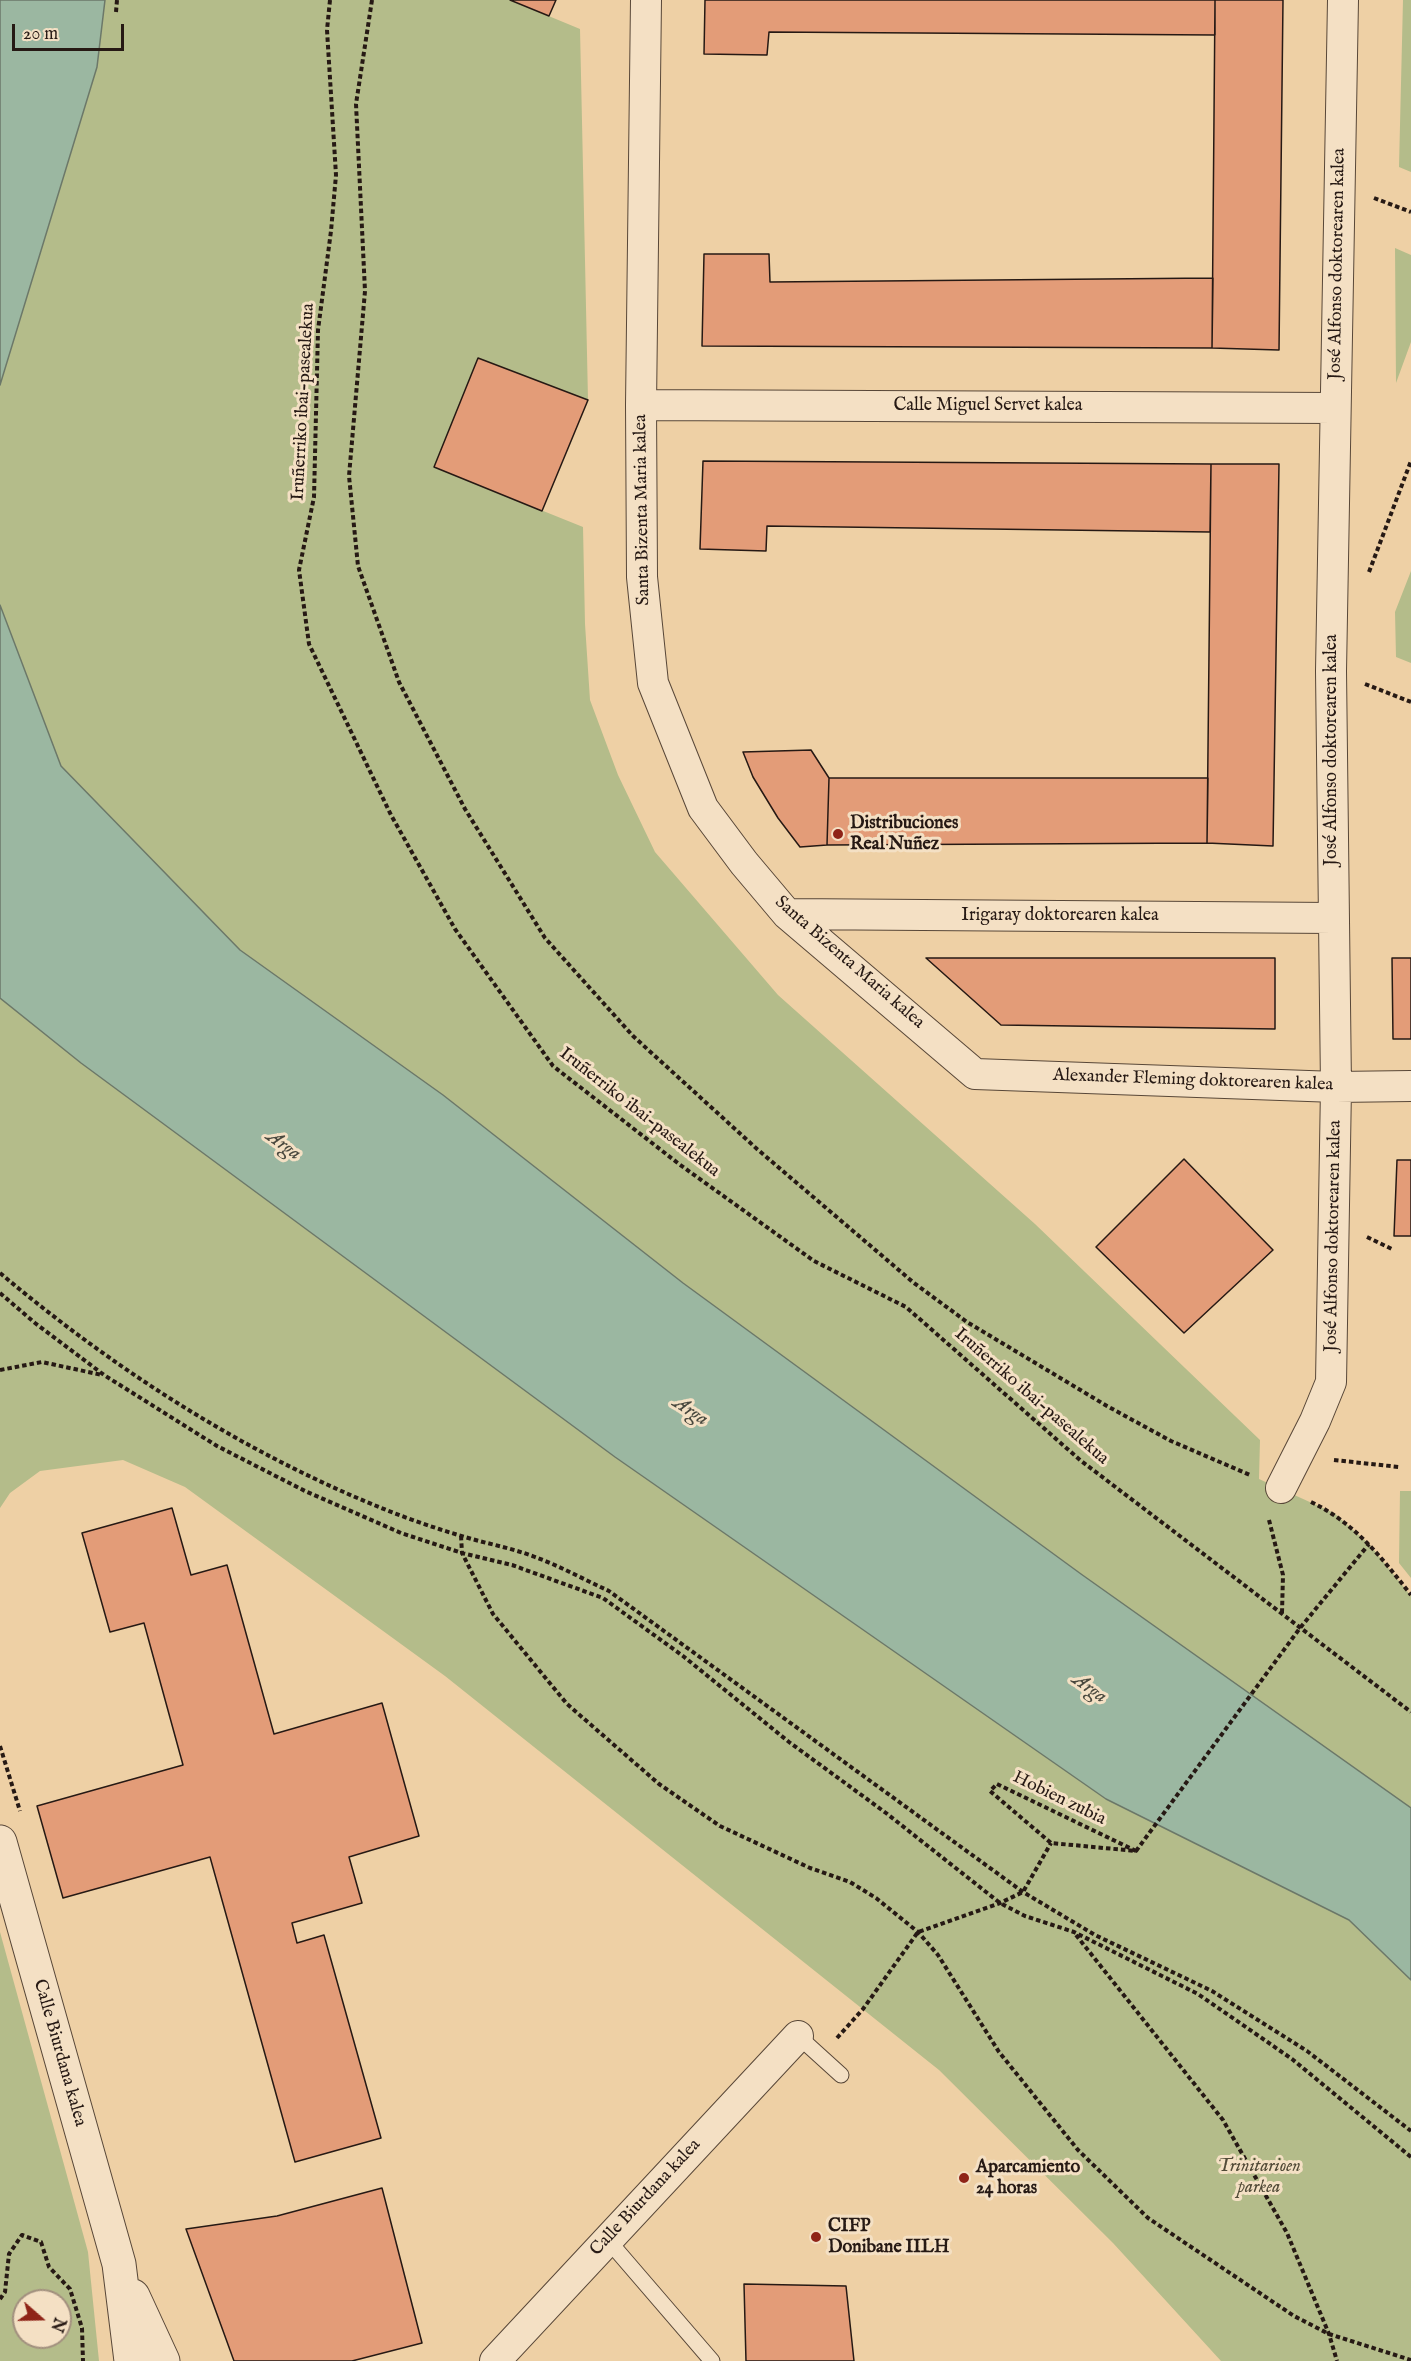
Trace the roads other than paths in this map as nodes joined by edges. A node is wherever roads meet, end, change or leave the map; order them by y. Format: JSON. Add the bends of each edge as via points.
{"nodes":[{"id":1,"x":646,"y":0,"type":"edge"},
{"id":2,"x":1343,"y":0,"type":"edge"},
{"id":3,"x":641,"y":405,"type":"junction"},
{"id":4,"x":1335,"y":408,"type":"junction"},
{"id":5,"x":787,"y":914,"type":"junction"},
{"id":6,"x":1333,"y":918,"type":"junction"},
{"id":7,"x":975,"y":1074,"type":"joint"},
{"id":8,"x":1411,"y":1086,"type":"edge"},
{"id":9,"x":1336,"y":1087,"type":"junction"},
{"id":10,"x":1274,"y":1500,"type":"road end"},
{"id":11,"x":0,"y":1842,"type":"edge"},
{"id":12,"x":798,"y":2036,"type":"joint"},
{"id":13,"x":841,"y":2075,"type":"dead end"},
{"id":14,"x":607,"y":2239,"type":"junction"},
{"id":15,"x":119,"y":2264,"type":"junction"},
{"id":16,"x":131,"y":2361,"type":"edge"},
{"id":17,"x":163,"y":2361,"type":"edge"},
{"id":18,"x":495,"y":2361,"type":"edge"},
{"id":19,"x":712,"y":2361,"type":"edge"}],
"edges":[{"from":1,"to":3,"type":"street","name":"Santa Bizenta Maria kalea"},
{"from":2,"to":4,"type":"street","name":"José Alfonso doktorearen kalea"},
{"from":3,"to":4,"type":"street","name":"Calle Miguel Servet kalea"},
{"from":3,"to":5,"type":"street","name":"Santa Bizenta Maria kalea","via":[[642,578],[653,683],[703,807]]},
{"from":4,"to":6,"type":"street","name":"José Alfonso doktorearen kalea"},
{"from":5,"to":6,"type":"street","name":"Irigaray doktorearen kalea"},
{"from":5,"to":7,"type":"street","name":"Santa Bizenta Maria kalea"},
{"from":6,"to":9,"type":"street","name":"José Alfonso doktorearen kalea"},
{"from":7,"to":9,"type":"street","name":"Alexander Fleming doktorearen kalea"},
{"from":8,"to":9,"type":"street","name":"Alexander Fleming doktorearen kalea"},
{"from":9,"to":10,"type":"street","name":"José Alfonso doktorearen kalea","via":[[1331,1382]]},
{"from":11,"to":15,"type":"street","name":"Calle Biurdana kalea"},
{"from":12,"to":13,"type":"lane"},
{"from":12,"to":14,"type":"street","name":"Calle Biurdana kalea"},
{"from":14,"to":18,"type":"street","name":"Calle Biurdana kalea"},
{"from":14,"to":19,"type":"lane"},
{"from":15,"to":16,"type":"street","name":"Calle Biurdana kalea"},
{"from":15,"to":17,"type":"street","name":"Calle Biurdana kalea"}]}
